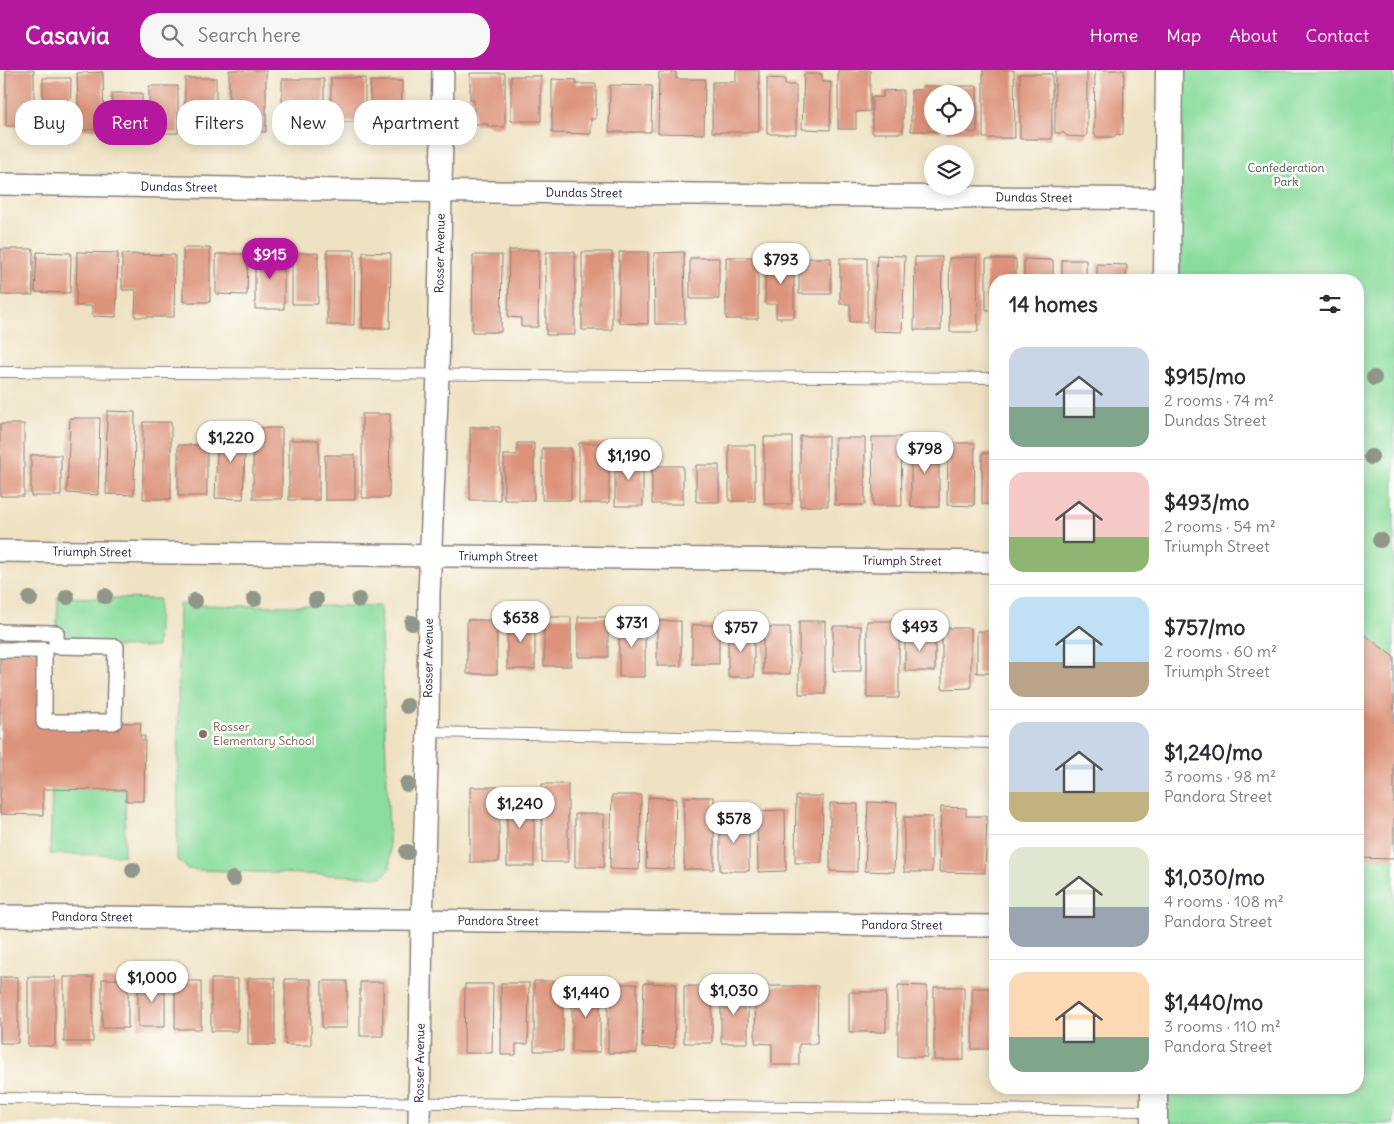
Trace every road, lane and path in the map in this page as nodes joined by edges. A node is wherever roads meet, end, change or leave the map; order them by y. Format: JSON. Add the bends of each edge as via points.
{"nodes":[{"id":1,"x":443,"y":70,"type":"edge"},
{"id":2,"x":1169,"y":70,"type":"edge"},
{"id":3,"x":0,"y":184,"type":"edge"},
{"id":4,"x":441,"y":191,"type":"junction"},
{"id":5,"x":1168,"y":199,"type":"junction"},
{"id":6,"x":1167,"y":274,"type":"edge"},
{"id":7,"x":0,"y":372,"type":"edge"},
{"id":8,"x":438,"y":374,"type":"junction"},
{"id":9,"x":989,"y":378,"type":"edge"},
{"id":10,"x":0,"y":552,"type":"edge"},
{"id":11,"x":431,"y":556,"type":"junction"},
{"id":12,"x":989,"y":562,"type":"edge"},
{"id":13,"x":0,"y":632,"type":"edge"},
{"id":14,"x":0,"y":650,"type":"edge"},
{"id":15,"x":428,"y":732,"type":"junction"},
{"id":16,"x":989,"y":743,"type":"edge"},
{"id":17,"x":0,"y":916,"type":"edge"},
{"id":18,"x":422,"y":921,"type":"junction"},
{"id":19,"x":989,"y":926,"type":"edge"},
{"id":20,"x":0,"y":1098,"type":"edge"},
{"id":21,"x":419,"y":1103,"type":"junction"},
{"id":22,"x":1154,"y":1108,"type":"edge"},
{"id":23,"x":419,"y":1124,"type":"edge"}],
"edges":[{"from":1,"to":4,"type":"street","name":"Rosser Avenue"},
{"from":2,"to":5,"type":"street"},
{"from":3,"to":4,"type":"street","name":"Dundas Street"},
{"from":4,"to":5,"type":"street","name":"Dundas Street"},
{"from":4,"to":8,"type":"street","name":"Rosser Avenue"},
{"from":5,"to":6,"type":"street"},
{"from":7,"to":8,"type":"lane"},
{"from":8,"to":9,"type":"lane"},
{"from":8,"to":11,"type":"street","name":"Rosser Avenue"},
{"from":10,"to":11,"type":"street","name":"Triumph Street"},
{"from":11,"to":12,"type":"street","name":"Triumph Street"},
{"from":11,"to":15,"type":"street","name":"Rosser Avenue"},
{"from":13,"to":14,"type":"street","via":[[56,633],[56,646],[116,647],[114,722],[44,722],[44,650]]},
{"from":15,"to":16,"type":"lane"},
{"from":15,"to":18,"type":"street","name":"Rosser Avenue"},
{"from":17,"to":18,"type":"street","name":"Pandora Street"},
{"from":18,"to":19,"type":"street","name":"Pandora Street"},
{"from":18,"to":21,"type":"street","name":"Rosser Avenue"},
{"from":20,"to":21,"type":"lane"},
{"from":21,"to":22,"type":"lane"},
{"from":21,"to":23,"type":"street","name":"Rosser Avenue"}]}
